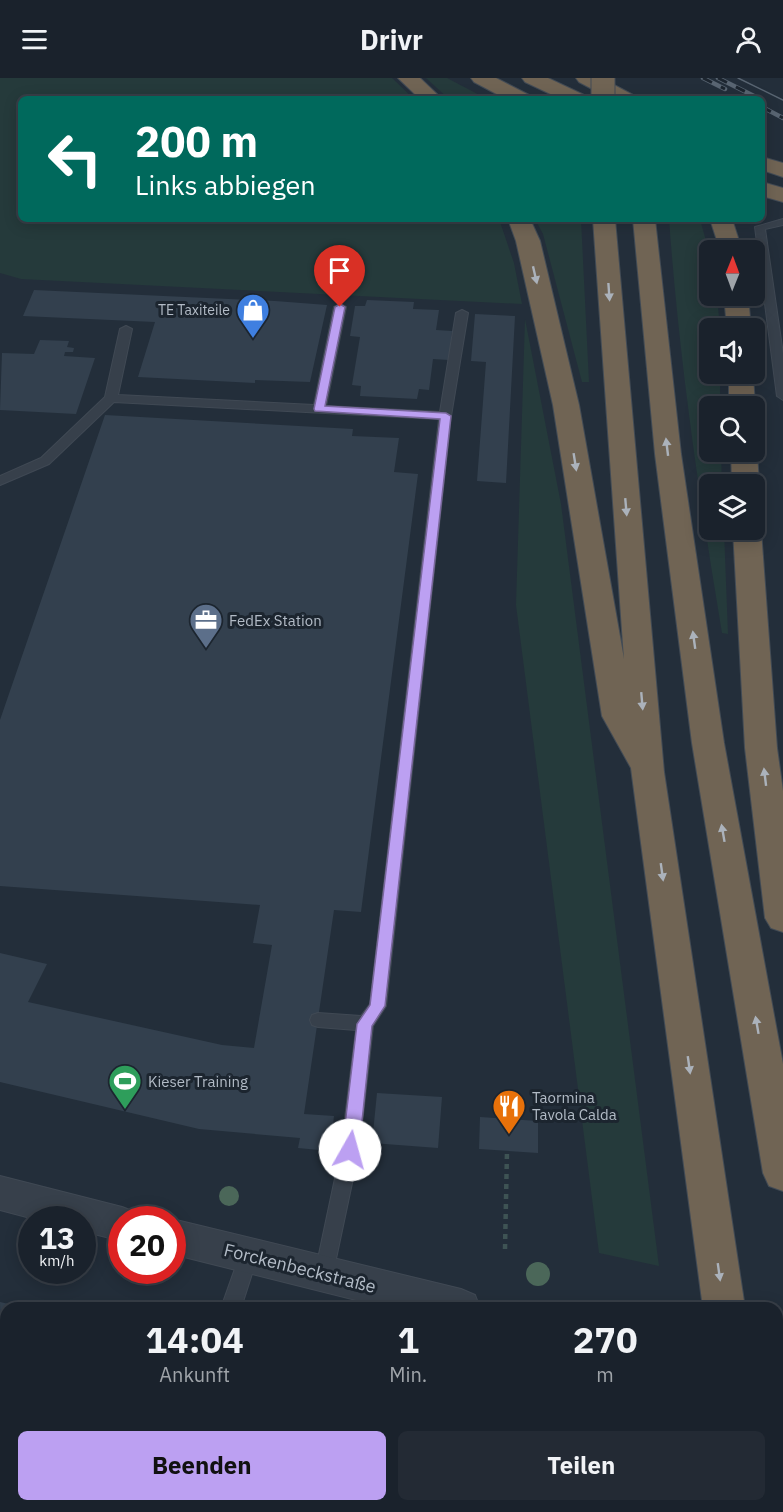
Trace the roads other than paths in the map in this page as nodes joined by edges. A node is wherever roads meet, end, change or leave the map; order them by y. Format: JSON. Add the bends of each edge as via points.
{"nodes":[{"id":1,"x":408,"y":78,"type":"edge"},
{"id":2,"x":481,"y":78,"type":"edge"},
{"id":3,"x":532,"y":78,"type":"edge"},
{"id":4,"x":586,"y":78,"type":"edge"},
{"id":5,"x":603,"y":78,"type":"edge"},
{"id":6,"x":637,"y":78,"type":"edge"},
{"id":7,"x":429,"y":96,"type":"edge"},
{"id":8,"x":516,"y":96,"type":"edge"},
{"id":9,"x":571,"y":96,"type":"edge"},
{"id":10,"x":603,"y":96,"type":"edge"},
{"id":11,"x":620,"y":96,"type":"edge"},
{"id":12,"x":638,"y":96,"type":"edge"},
{"id":13,"x":765,"y":165,"type":"edge"},
{"id":14,"x":783,"y":170,"type":"edge"},
{"id":15,"x":765,"y":190,"type":"edge"},
{"id":16,"x":783,"y":195,"type":"edge"},
{"id":17,"x":520,"y":222,"type":"edge"},
{"id":18,"x":644,"y":222,"type":"edge"},
{"id":19,"x":723,"y":222,"type":"edge"},
{"id":20,"x":783,"y":222,"type":"edge"},
{"id":21,"x":604,"y":226,"type":"edge"},
{"id":22,"x":728,"y":240,"type":"edge"},
{"id":23,"x":340,"y":307,"type":"dead end"},
{"id":24,"x":462,"y":313,"type":"dead end"},
{"id":25,"x":126,"y":329,"type":"dead end"},
{"id":26,"x":783,"y":396,"type":"edge"},
{"id":27,"x":111,"y":398,"type":"junction"},
{"id":28,"x":319,"y":409,"type":"junction"},
{"id":29,"x":446,"y":416,"type":"junction"},
{"id":30,"x":0,"y":481,"type":"edge"},
{"id":31,"x":748,"y":540,"type":"edge"},
{"id":32,"x":648,"y":772,"type":"junction"},
{"id":33,"x":783,"y":918,"type":"edge"},
{"id":34,"x":318,"y":1020,"type":"dead end"},
{"id":35,"x":365,"y":1024,"type":"junction"},
{"id":36,"x":775,"y":1070,"type":"edge"},
{"id":37,"x":783,"y":1173,"type":"edge"},
{"id":38,"x":0,"y":1193,"type":"edge"},
{"id":39,"x":108,"y":1220,"type":"edge"},
{"id":40,"x":186,"y":1239,"type":"edge"},
{"id":41,"x":249,"y":1255,"type":"junction"},
{"id":42,"x":324,"y":1273,"type":"junction"},
{"id":43,"x":233,"y":1302,"type":"edge"},
{"id":44,"x":438,"y":1302,"type":"edge"},
{"id":45,"x":723,"y":1302,"type":"edge"}],
"edges":[{"from":1,"to":7,"type":"highway"},
{"from":2,"to":8,"type":"highway"},
{"from":3,"to":9,"type":"highway"},
{"from":4,"to":11,"type":"highway"},
{"from":5,"to":10,"type":"highway","bridge":true},
{"from":6,"to":12,"type":"highway"},
{"from":13,"to":14,"type":"highway"},
{"from":15,"to":16,"type":"highway"},
{"from":17,"to":32,"type":"highway","one_way":true,"via":[[566,405],[618,716]]},
{"from":36,"to":18,"type":"highway","one_way":true,"via":[[708,743],[668,454]]},
{"from":19,"to":22,"type":"highway"},
{"from":20,"to":26,"type":"lane","via":[[760,227]]},
{"from":21,"to":32,"type":"highway","one_way":true},
{"from":23,"to":28,"type":"lane"},
{"from":24,"to":29,"type":"lane"},
{"from":25,"to":27,"type":"lane"},
{"from":27,"to":28,"type":"lane"},
{"from":27,"to":30,"type":"lane","via":[[45,461]]},
{"from":28,"to":29,"type":"lane"},
{"from":29,"to":35,"type":"lane","via":[[378,1006]]},
{"from":33,"to":31,"type":"highway","one_way":true,"via":[[761,748]]},
{"from":32,"to":45,"type":"highway","one_way":true},
{"from":34,"to":35,"type":"lane"},
{"from":35,"to":42,"type":"lane","via":[[350,1150]]},
{"from":36,"to":37,"type":"highway"},
{"from":38,"to":39,"type":"street"},
{"from":40,"to":41,"type":"street","name":"Forckenbeckstraße"},
{"from":41,"to":42,"type":"street","name":"Forckenbeckstraße"},
{"from":41,"to":43,"type":"lane"},
{"from":42,"to":44,"type":"street","name":"Forckenbeckstraße"}]}
